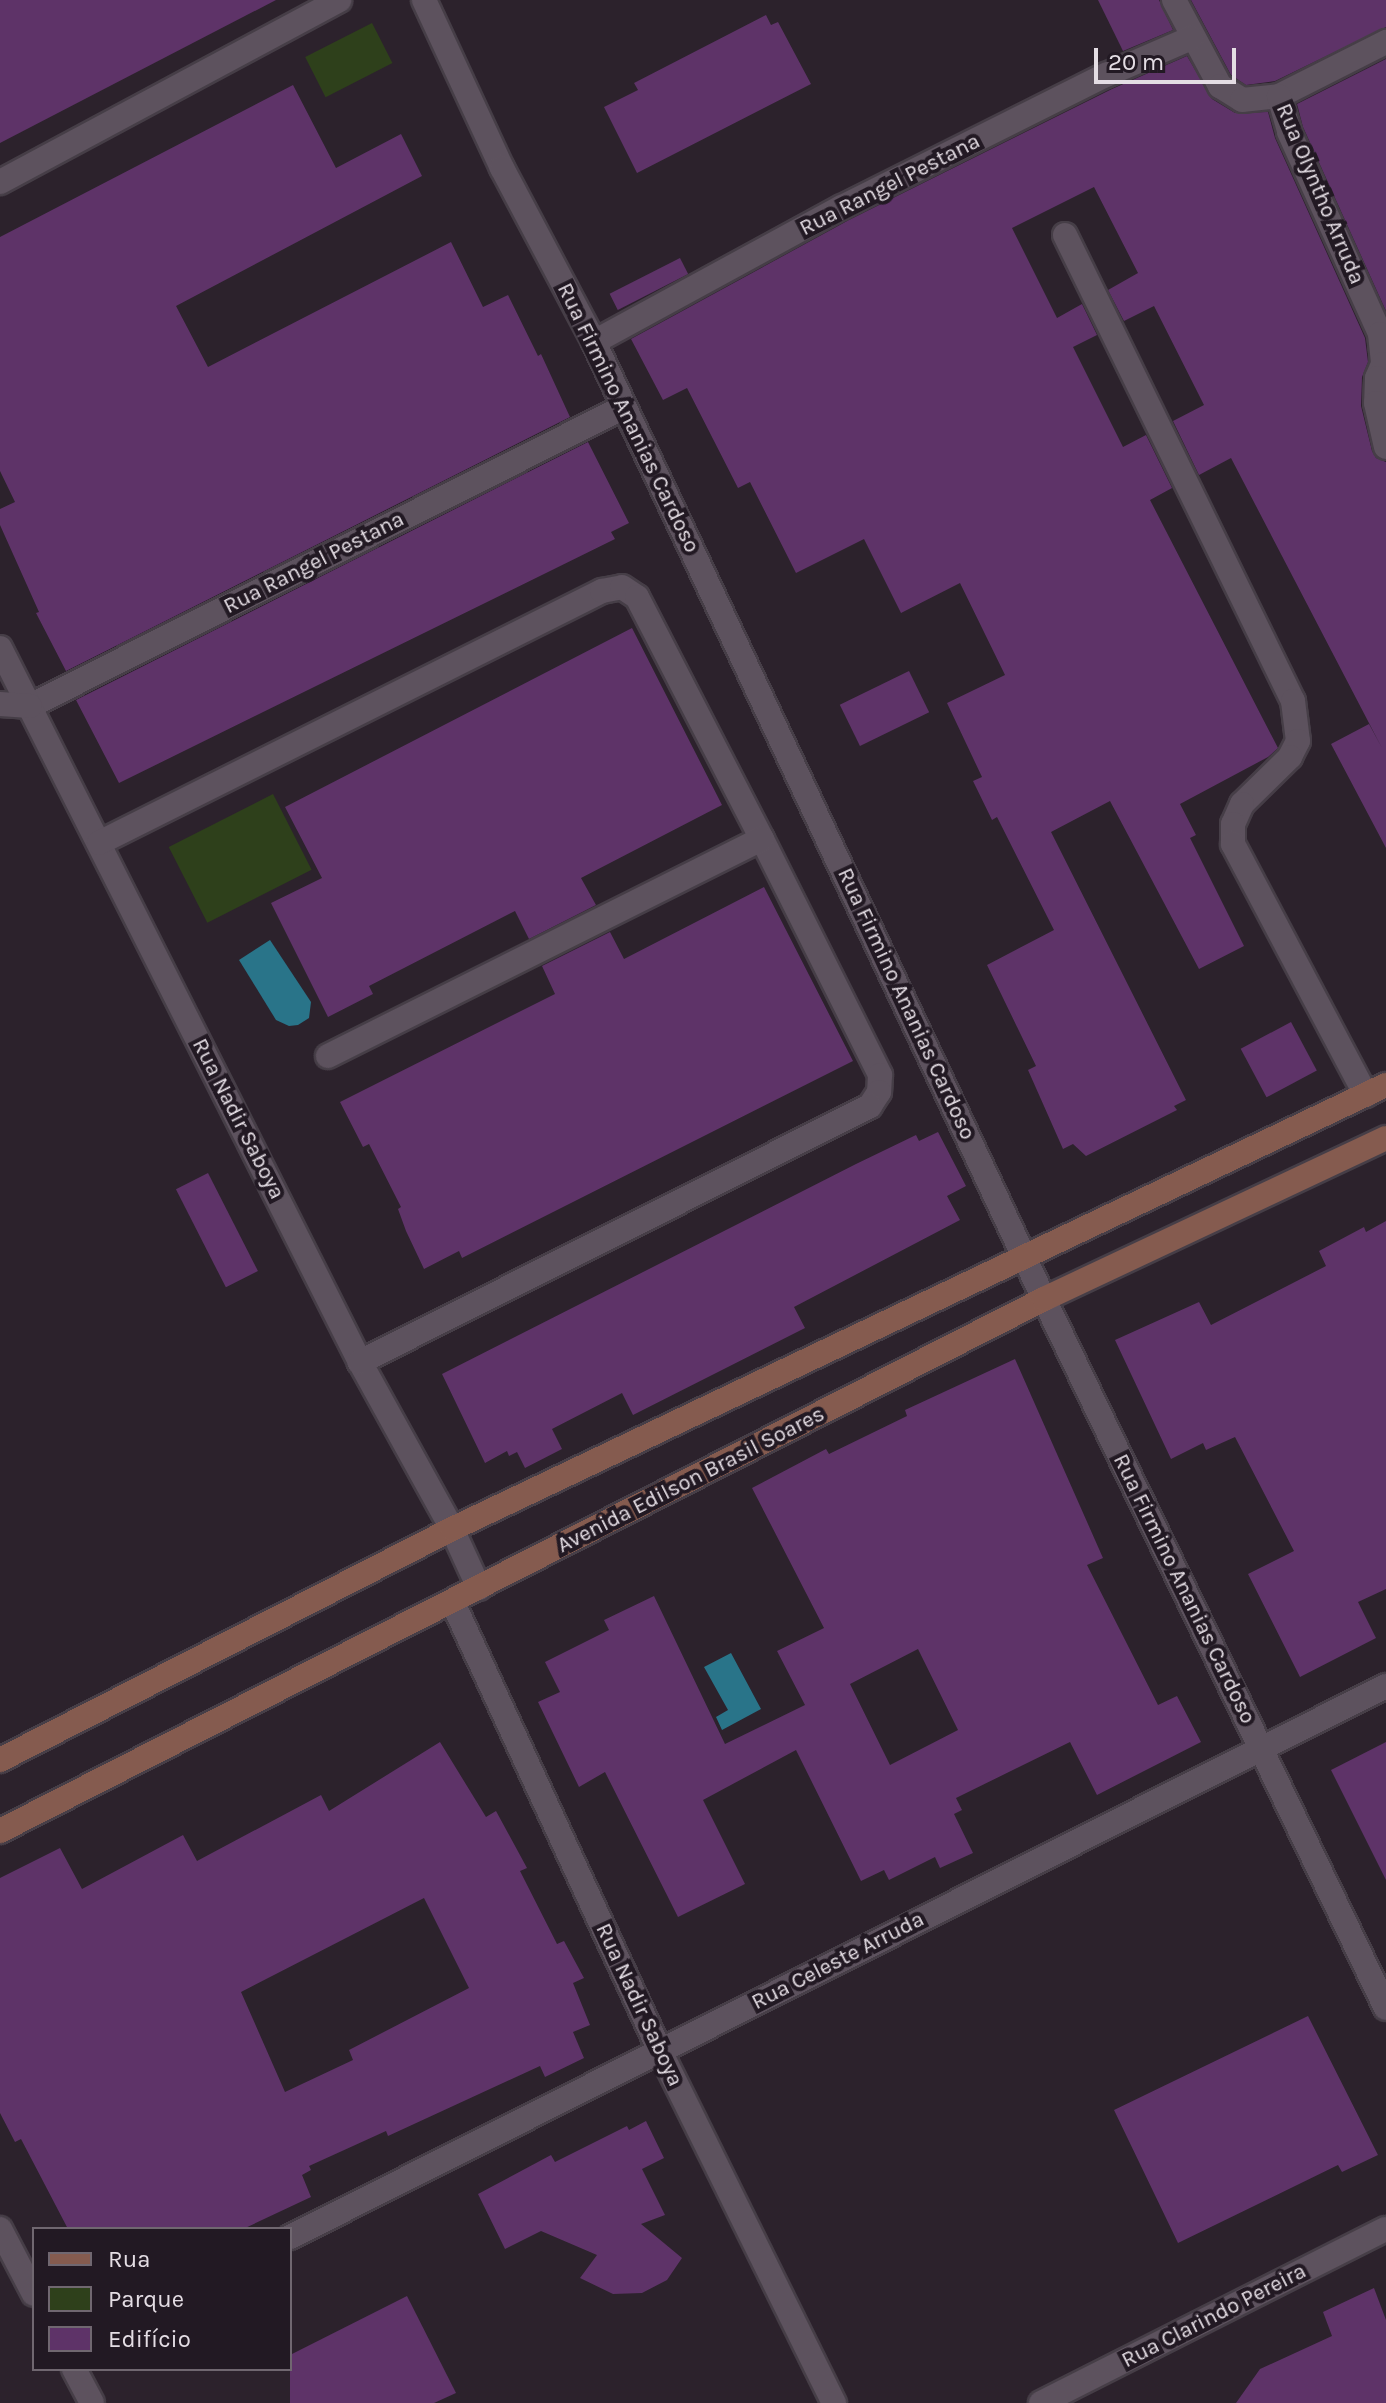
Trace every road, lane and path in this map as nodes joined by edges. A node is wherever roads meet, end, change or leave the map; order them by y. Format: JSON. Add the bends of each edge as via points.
{"nodes":[{"id":1,"x":339,"y":0,"type":"edge"},
{"id":2,"x":424,"y":0,"type":"edge"},
{"id":3,"x":1174,"y":0,"type":"edge"},
{"id":4,"x":1191,"y":38,"type":"junction"},
{"id":5,"x":1386,"y":42,"type":"edge"},
{"id":6,"x":1279,"y":96,"type":"junction"},
{"id":7,"x":0,"y":182,"type":"edge"},
{"id":8,"x":1065,"y":235,"type":"dead end"},
{"id":9,"x":594,"y":342,"type":"junction"},
{"id":10,"x":624,"y":407,"type":"junction"},
{"id":11,"x":1386,"y":447,"type":"edge"},
{"id":12,"x":0,"y":648,"type":"edge"},
{"id":13,"x":0,"y":704,"type":"edge"},
{"id":14,"x":30,"y":706,"type":"junction"},
{"id":15,"x":762,"y":839,"type":"junction"},
{"id":16,"x":99,"y":843,"type":"junction"},
{"id":17,"x":328,"y":1056,"type":"dead end"},
{"id":18,"x":1376,"y":1090,"type":"edge"},
{"id":19,"x":1386,"y":1138,"type":"edge"},
{"id":20,"x":1026,"y":1256,"type":"junction"},
{"id":21,"x":1044,"y":1299,"type":"junction"},
{"id":22,"x":360,"y":1362,"type":"junction"},
{"id":23,"x":452,"y":1529,"type":"junction"},
{"id":24,"x":479,"y":1588,"type":"junction"},
{"id":25,"x":453,"y":1603,"type":"junction"},
{"id":26,"x":1386,"y":1686,"type":"edge"},
{"id":27,"x":1260,"y":1748,"type":"junction"},
{"id":28,"x":0,"y":1760,"type":"edge"},
{"id":29,"x":0,"y":1831,"type":"edge"},
{"id":30,"x":1386,"y":2008,"type":"edge"},
{"id":31,"x":660,"y":2051,"type":"junction"},
{"id":32,"x":0,"y":2229,"type":"edge"},
{"id":33,"x":1386,"y":2229,"type":"edge"},
{"id":34,"x":292,"y":2236,"type":"edge"},
{"id":35,"x":32,"y":2290,"type":"edge"},
{"id":36,"x":75,"y":2371,"type":"edge"},
{"id":37,"x":92,"y":2403,"type":"edge"},
{"id":38,"x":834,"y":2403,"type":"edge"},
{"id":39,"x":1041,"y":2403,"type":"edge"}],
"edges":[{"from":1,"to":7,"type":"street"},
{"from":2,"to":9,"type":"street","name":"Rua Firmino Ananias Cardoso","via":[[502,168]]},
{"from":3,"to":4,"type":"street","name":"Rua Olyntho Arruda"},
{"from":4,"to":6,"type":"street","name":"Rua Olyntho Arruda","via":[[1225,92],[1242,100]]},
{"from":4,"to":9,"type":"street","name":"Rua Rangel Pestana","via":[[842,207]]},
{"from":5,"to":6,"type":"street"},
{"from":6,"to":11,"type":"street","name":"Rua Olyntho Arruda","via":[[1289,132],[1380,334],[1383,364],[1376,403]]},
{"from":8,"to":18,"type":"street","via":[[1293,701],[1298,741],[1290,757],[1242,804],[1233,824],[1233,844],[1333,1032]]},
{"from":9,"to":10,"type":"street","name":"Rua Firmino Ananias Cardoso"},
{"from":10,"to":14,"type":"street","name":"Rua Rangel Pestana"},
{"from":10,"to":20,"type":"street","name":"Rua Firmino Ananias Cardoso"},
{"from":12,"to":14,"type":"street","name":"Rua Nadir Saboya"},
{"from":13,"to":14,"type":"street"},
{"from":14,"to":16,"type":"street","name":"Rua Nadir Saboya"},
{"from":15,"to":16,"type":"street","via":[[637,597],[622,587],[602,591]]},
{"from":15,"to":17,"type":"street"},
{"from":15,"to":22,"type":"street","via":[[880,1075],[879,1092],[870,1106]]},
{"from":16,"to":22,"type":"street","name":"Rua Nadir Saboya"},
{"from":18,"to":20,"type":"main road"},
{"from":19,"to":21,"type":"main road","name":"Avenida Edilson Brasil Soares"},
{"from":20,"to":21,"type":"street","name":"Rua Firmino Ananias Cardoso"},
{"from":20,"to":23,"type":"main road"},
{"from":21,"to":24,"type":"main road","name":"Avenida Edilson Brasil Soares"},
{"from":21,"to":27,"type":"street","name":"Rua Firmino Ananias Cardoso"},
{"from":22,"to":23,"type":"street","name":"Rua Nadir Saboya"},
{"from":23,"to":24,"type":"street","name":"Rua Nadir Saboya"},
{"from":23,"to":28,"type":"main road"},
{"from":24,"to":25,"type":"main road","name":"Avenida Edilson Brasil Soares"},
{"from":25,"to":29,"type":"main road","name":"Avenida Edilson Brasil Soares"},
{"from":25,"to":31,"type":"street","name":"Rua Nadir Saboya"},
{"from":26,"to":27,"type":"street","name":"Rua Celeste Arruda"},
{"from":27,"to":30,"type":"street","name":"Rua Firmino Ananias Cardoso"},
{"from":27,"to":31,"type":"street","name":"Rua Celeste Arruda"},
{"from":31,"to":34,"type":"street","name":"Rua Celeste Arruda"},
{"from":31,"to":38,"type":"street","name":"Rua Nadir Saboya"},
{"from":32,"to":35,"type":"street"},
{"from":33,"to":39,"type":"street","name":"Rua Clarindo Pereira"},
{"from":36,"to":37,"type":"street"}]}
